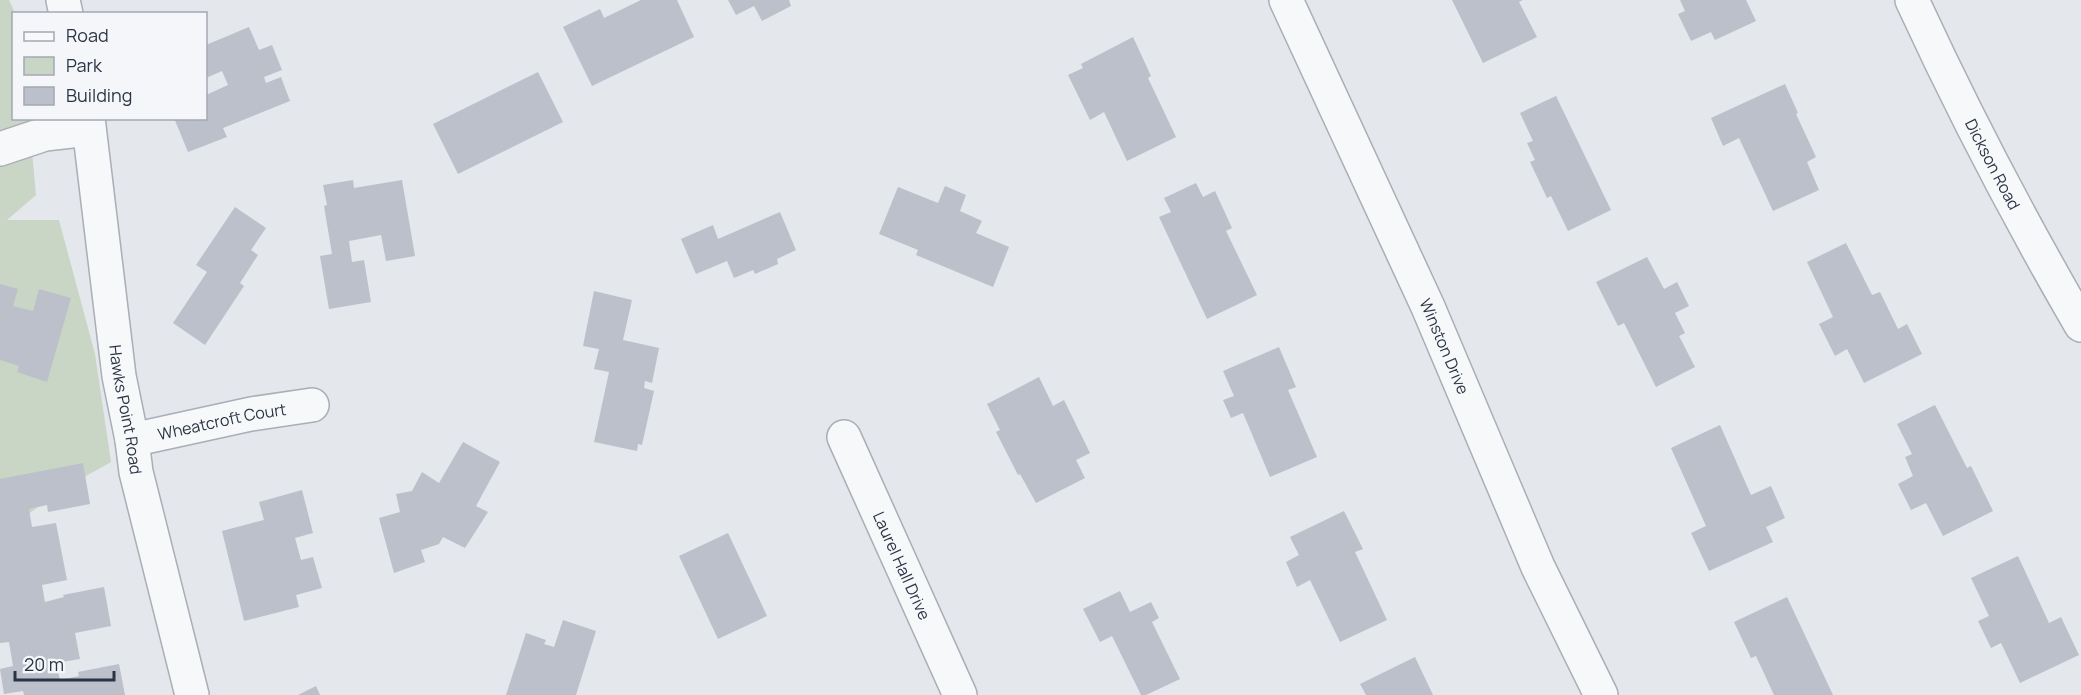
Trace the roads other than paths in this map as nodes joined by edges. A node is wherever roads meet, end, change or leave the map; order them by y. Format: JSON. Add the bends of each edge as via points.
{"nodes":[{"id":1,"x":1286,"y":0,"type":"edge"},
{"id":2,"x":1912,"y":0,"type":"edge"},
{"id":3,"x":88,"y":124,"type":"edge"},
{"id":4,"x":0,"y":149,"type":"edge"},
{"id":5,"x":2081,"y":325,"type":"edge"},
{"id":6,"x":312,"y":405,"type":"dead end"},
{"id":7,"x":844,"y":437,"type":"dead end"},
{"id":8,"x":132,"y":440,"type":"junction"},
{"id":9,"x":192,"y":695,"type":"edge"},
{"id":10,"x":960,"y":695,"type":"edge"},
{"id":11,"x":1601,"y":695,"type":"edge"}],
"edges":[{"from":1,"to":11,"type":"street","name":"Winston Drive","via":[[1428,307],[1538,567]]},
{"from":2,"to":5,"type":"street","name":"Dickson Road","via":[[2006,190]]},
{"from":3,"to":4,"type":"street"},
{"from":3,"to":8,"type":"street","name":"Hawks Point Road","via":[[119,376]]},
{"from":6,"to":8,"type":"street","name":"Wheatcroft Court"},
{"from":7,"to":10,"type":"street","name":"Laurel Hall Drive"},
{"from":8,"to":9,"type":"street","name":"Hawks Point Road","via":[[136,472]]}]}
